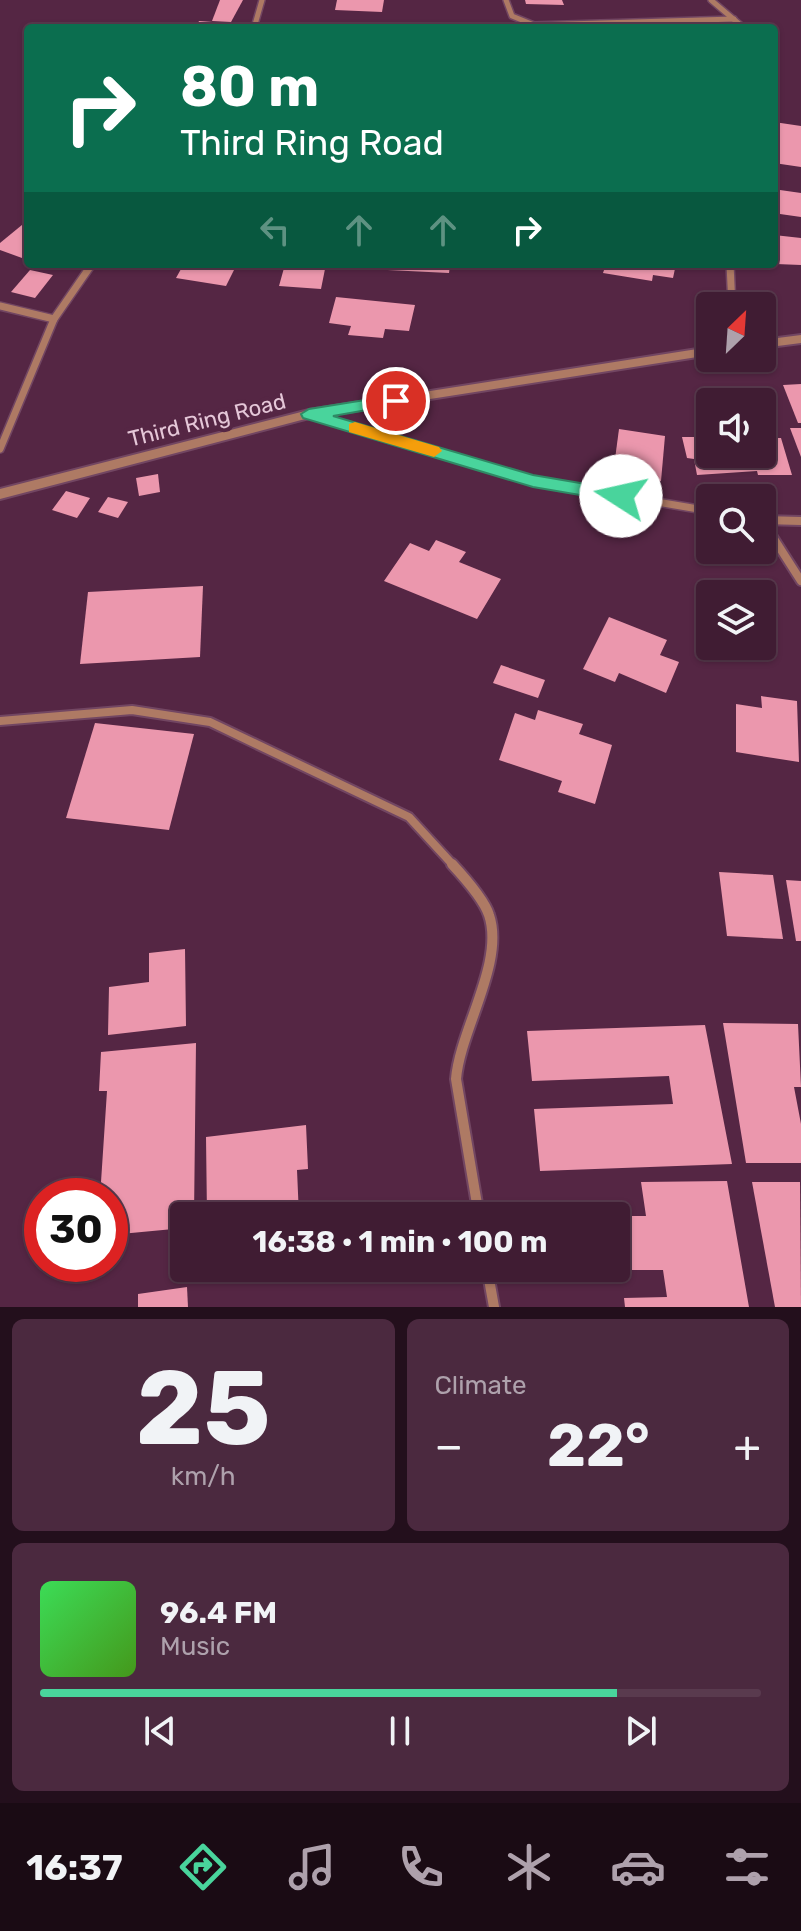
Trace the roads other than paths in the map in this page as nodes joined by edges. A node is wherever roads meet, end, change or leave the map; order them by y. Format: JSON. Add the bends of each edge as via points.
{"nodes":[{"id":1,"x":262,"y":0,"type":"edge"},
{"id":2,"x":506,"y":0,"type":"edge"},
{"id":3,"x":711,"y":0,"type":"edge"},
{"id":4,"x":734,"y":19,"type":"junction"},
{"id":5,"x":255,"y":24,"type":"edge"},
{"id":6,"x":532,"y":24,"type":"edge"},
{"id":7,"x":567,"y":24,"type":"edge"},
{"id":8,"x":740,"y":24,"type":"edge"},
{"id":9,"x":89,"y":268,"type":"edge"},
{"id":10,"x":730,"y":268,"type":"edge"},
{"id":11,"x":731,"y":292,"type":"edge"},
{"id":12,"x":0,"y":306,"type":"edge"},
{"id":13,"x":54,"y":319,"type":"junction"},
{"id":14,"x":801,"y":339,"type":"edge"},
{"id":15,"x":776,"y":342,"type":"edge"},
{"id":16,"x":696,"y":353,"type":"edge"},
{"id":17,"x":309,"y":414,"type":"junction"},
{"id":18,"x":0,"y":449,"type":"edge"},
{"id":19,"x":0,"y":494,"type":"edge"},
{"id":20,"x":696,"y":509,"type":"edge"},
{"id":21,"x":776,"y":520,"type":"edge"},
{"id":22,"x":801,"y":521,"type":"edge"},
{"id":23,"x":776,"y":541,"type":"edge"},
{"id":24,"x":801,"y":581,"type":"edge"},
{"id":25,"x":0,"y":721,"type":"edge"},
{"id":26,"x":477,"y":1202,"type":"edge"},
{"id":27,"x":490,"y":1282,"type":"edge"},
{"id":28,"x":494,"y":1307,"type":"edge"}],
"edges":[{"from":1,"to":5,"type":"street"},
{"from":2,"to":6,"type":"street","via":[[512,16]]},
{"from":3,"to":4,"type":"street"},
{"from":4,"to":7,"type":"street"},
{"from":4,"to":8,"type":"street"},
{"from":9,"to":13,"type":"street"},
{"from":10,"to":11,"type":"street"},
{"from":12,"to":13,"type":"street"},
{"from":13,"to":18,"type":"street"},
{"from":14,"to":15,"type":"street"},
{"from":16,"to":17,"type":"street","name":"Third Ring Road"},
{"from":17,"to":19,"type":"street","name":"Third Ring Road"},
{"from":17,"to":20,"type":"street","via":[[533,481]]},
{"from":21,"to":22,"type":"street"},
{"from":23,"to":24,"type":"street"},
{"from":25,"to":26,"type":"street","via":[[100,708],[187,715],[409,817],[456,868],[489,914],[493,932],[493,949],[458,1057],[456,1079]]},
{"from":27,"to":28,"type":"street"}]}
